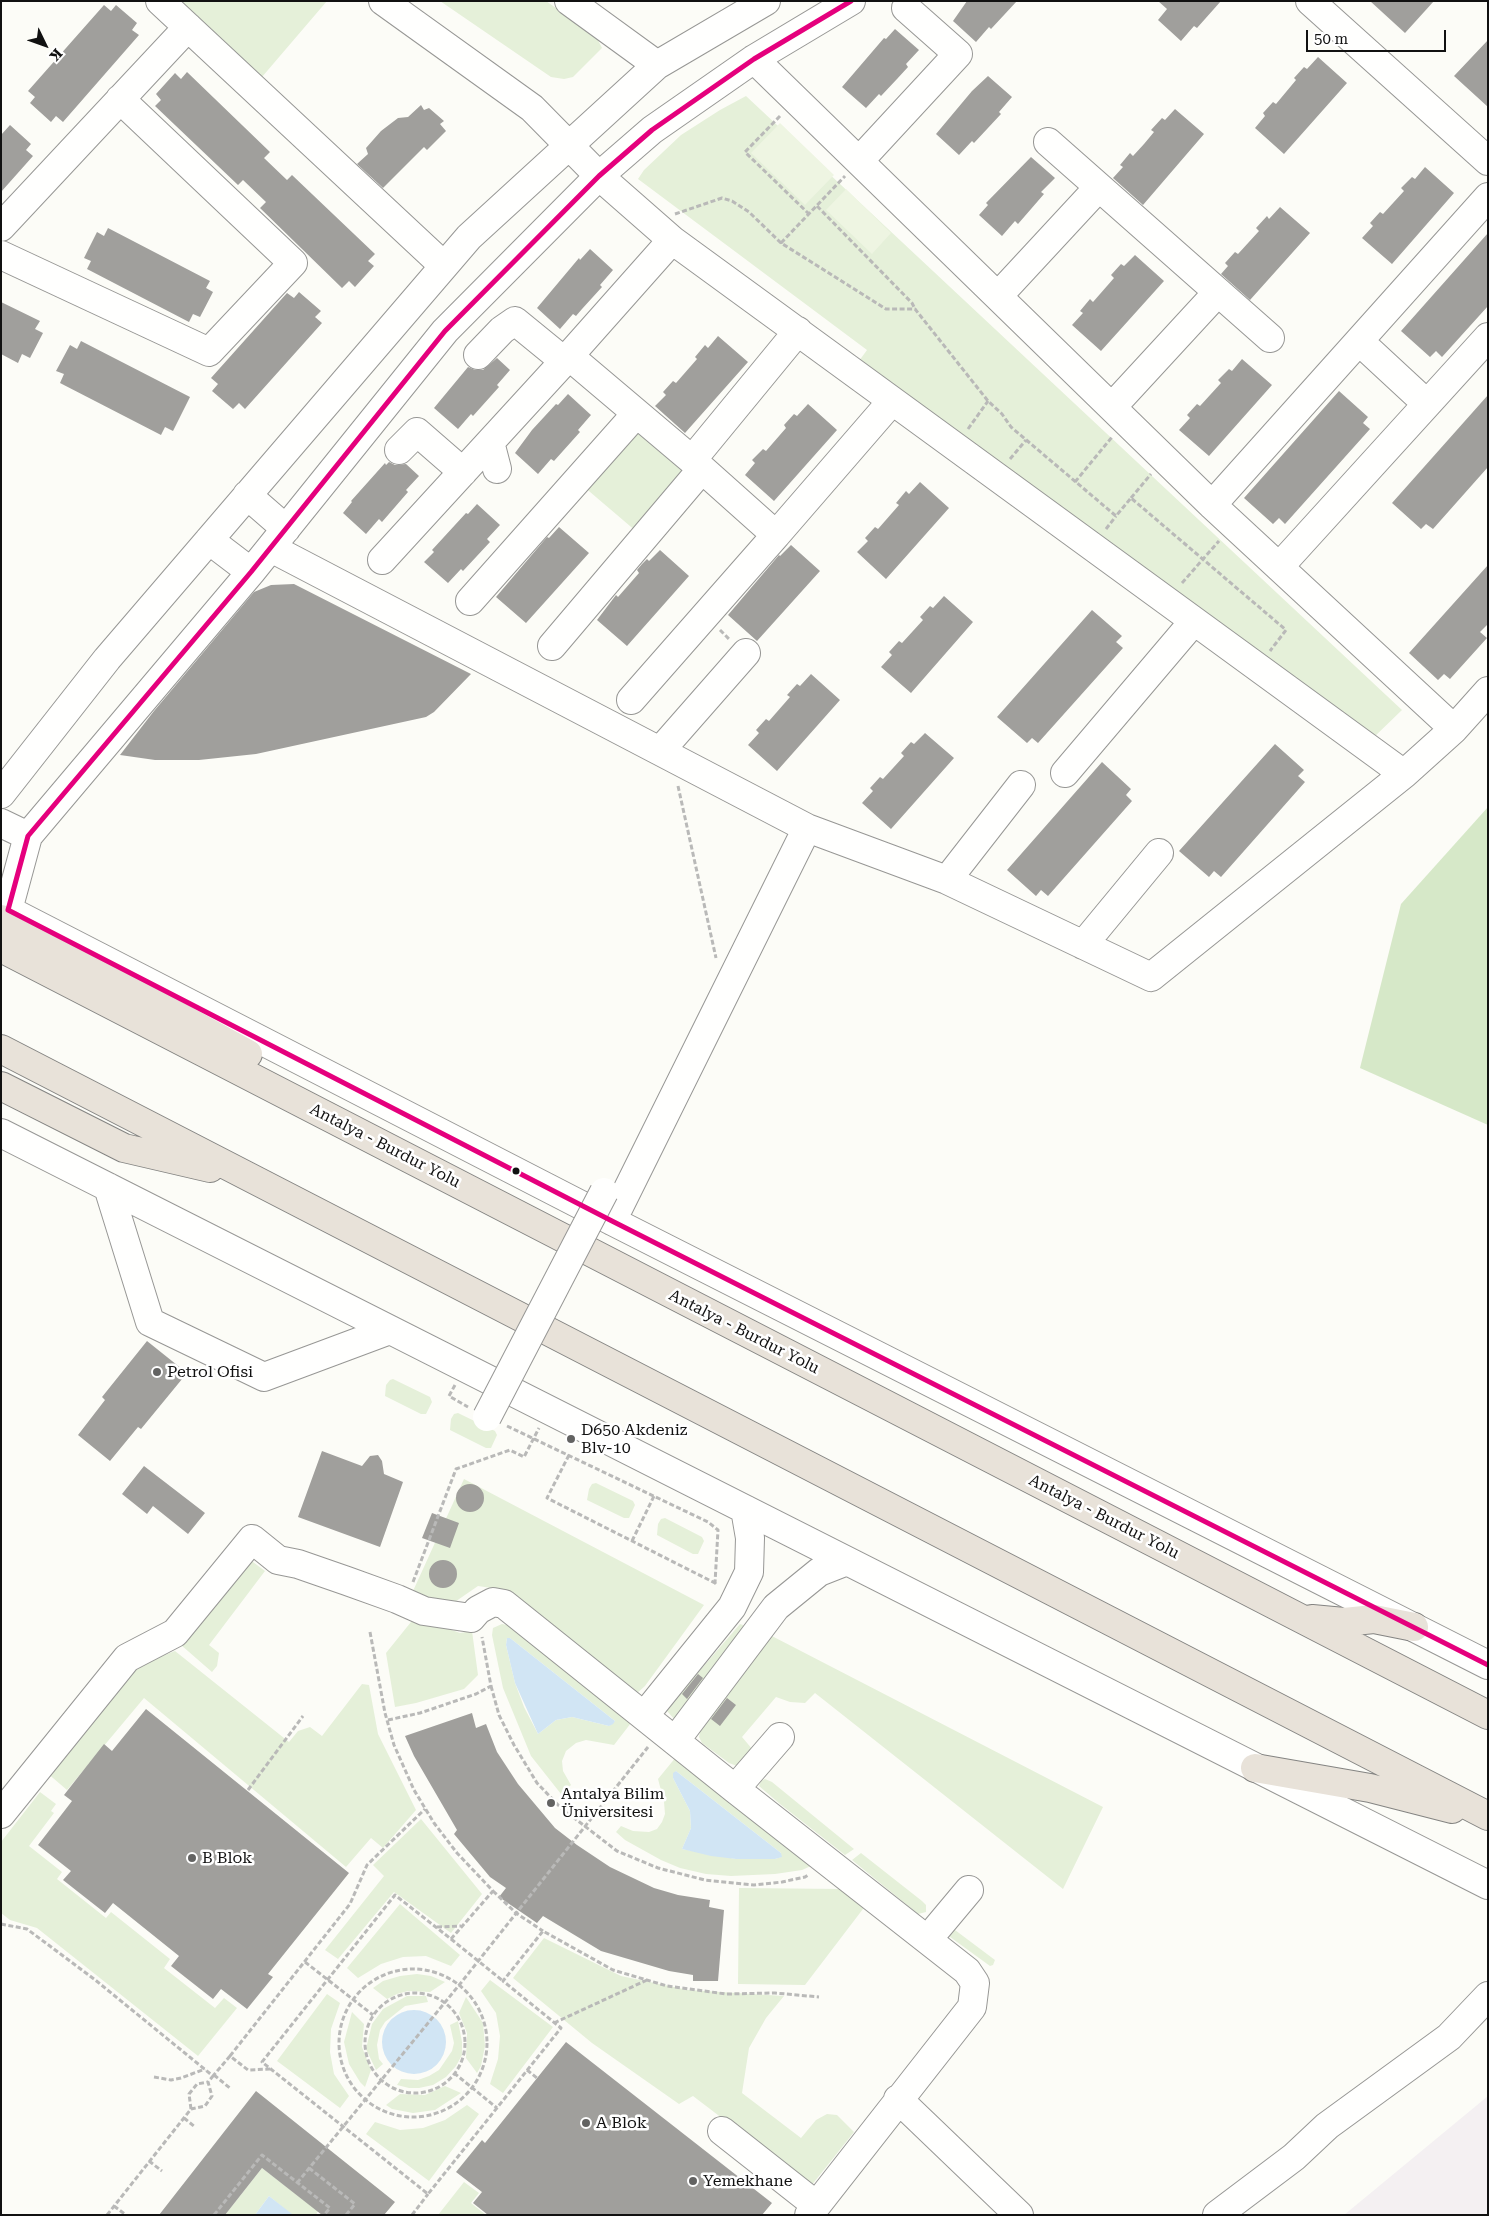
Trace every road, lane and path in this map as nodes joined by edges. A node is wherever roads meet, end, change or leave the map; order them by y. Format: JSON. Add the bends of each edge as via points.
{"nodes":[{"id":1,"x":160,"y":1,"type":"edge"},
{"id":2,"x":382,"y":1,"type":"edge"},
{"id":3,"x":569,"y":1,"type":"edge"},
{"id":4,"x":851,"y":1,"type":"edge"},
{"id":5,"x":1310,"y":1,"type":"edge"},
{"id":6,"x":755,"y":4,"type":"edge"},
{"id":7,"x":906,"y":8,"type":"dead end"},
{"id":8,"x":188,"y":27,"type":"junction"},
{"id":9,"x":754,"y":59,"type":"junction"},
{"id":10,"x":657,"y":65,"type":"junction"},
{"id":11,"x":120,"y":99,"type":"junction"},
{"id":12,"x":796,"y":99,"type":"junction"},
{"id":13,"x":1048,"y":142,"type":"dead end"},
{"id":14,"x":568,"y":146,"type":"junction"},
{"id":15,"x":1488,"y":160,"type":"edge"},
{"id":16,"x":859,"y":161,"type":"junction"},
{"id":17,"x":599,"y":176,"type":"junction"},
{"id":18,"x":1099,"y":186,"type":"junction"},
{"id":19,"x":1488,"y":197,"type":"edge"},
{"id":20,"x":816,"y":206,"type":"junction"},
{"id":21,"x":809,"y":214,"type":"junction"},
{"id":22,"x":650,"y":222,"type":"junction"},
{"id":23,"x":1,"y":227,"type":"edge"},
{"id":24,"x":672,"y":240,"type":"junction"},
{"id":25,"x":781,"y":243,"type":"junction"},
{"id":26,"x":1,"y":255,"type":"edge"},
{"id":27,"x":444,"y":266,"type":"junction"},
{"id":28,"x":1218,"y":292,"type":"junction"},
{"id":29,"x":998,"y":296,"type":"junction"},
{"id":30,"x":915,"y":309,"type":"junction"},
{"id":31,"x":798,"y":331,"type":"junction"},
{"id":32,"x":1488,"y":337,"type":"edge"},
{"id":33,"x":1270,"y":338,"type":"dead end"},
{"id":34,"x":1359,"y":341,"type":"junction"},
{"id":35,"x":478,"y":355,"type":"dead end"},
{"id":36,"x":566,"y":358,"type":"junction"},
{"id":37,"x":892,"y":401,"type":"junction"},
{"id":38,"x":988,"y":401,"type":"junction"},
{"id":39,"x":1427,"y":404,"type":"junction"},
{"id":40,"x":636,"y":414,"type":"junction"},
{"id":41,"x":1119,"y":414,"type":"junction"},
{"id":42,"x":490,"y":442,"type":"junction"},
{"id":43,"x":955,"y":446,"type":"junction"},
{"id":44,"x":399,"y":450,"type":"dead end"},
{"id":45,"x":1164,"y":459,"type":"junction"},
{"id":46,"x":697,"y":465,"type":"junction"},
{"id":47,"x":497,"y":469,"type":"dead end"},
{"id":48,"x":463,"y":472,"type":"junction"},
{"id":49,"x":1075,"y":482,"type":"junction"},
{"id":50,"x":248,"y":495,"type":"junction"},
{"id":51,"x":1131,"y":498,"type":"junction"},
{"id":52,"x":1212,"y":505,"type":"junction"},
{"id":53,"x":1233,"y":525,"type":"junction"},
{"id":54,"x":776,"y":535,"type":"junction"},
{"id":55,"x":279,"y":538,"type":"junction"},
{"id":56,"x":209,"y":540,"type":"junction"},
{"id":57,"x":1204,"y":559,"type":"junction"},
{"id":58,"x":382,"y":560,"type":"dead end"},
{"id":59,"x":1278,"y":567,"type":"junction"},
{"id":60,"x":251,"y":572,"type":"junction"},
{"id":61,"x":470,"y":601,"type":"dead end"},
{"id":62,"x":1167,"y":601,"type":"junction"},
{"id":63,"x":704,"y":616,"type":"junction"},
{"id":64,"x":1194,"y":621,"type":"junction"},
{"id":65,"x":552,"y":646,"type":"dead end"},
{"id":66,"x":746,"y":653,"type":"joint"},
{"id":67,"x":1257,"y":667,"type":"junction"},
{"id":68,"x":1488,"y":691,"type":"edge"},
{"id":69,"x":631,"y":700,"type":"dead end"},
{"id":70,"x":1454,"y":729,"type":"junction"},
{"id":71,"x":666,"y":754,"type":"junction"},
{"id":72,"x":1065,"y":773,"type":"dead end"},
{"id":73,"x":1404,"y":774,"type":"junction"},
{"id":74,"x":1021,"y":785,"type":"dead end"},
{"id":75,"x":1,"y":794,"type":"edge"},
{"id":76,"x":1,"y":823,"type":"edge"},
{"id":77,"x":807,"y":828,"type":"junction"},
{"id":78,"x":28,"y":836,"type":"junction"},
{"id":79,"x":1159,"y":854,"type":"dead end"},
{"id":80,"x":947,"y":880,"type":"junction"},
{"id":81,"x":3,"y":910,"type":"edge"},
{"id":82,"x":1083,"y":945,"type":"junction"},
{"id":83,"x":1,"y":948,"type":"edge"},
{"id":84,"x":724,"y":995,"type":"junction"},
{"id":85,"x":1,"y":1049,"type":"edge"},
{"id":86,"x":1,"y":1086,"type":"edge"},
{"id":87,"x":1,"y":1133,"type":"edge"},
{"id":88,"x":250,"y":1177,"type":"junction"},
{"id":89,"x":108,"y":1186,"type":"junction"},
{"id":90,"x":604,"y":1192,"type":"dead end"},
{"id":91,"x":513,"y":1212,"type":"junction"},
{"id":92,"x":612,"y":1221,"type":"junction"},
{"id":93,"x":390,"y":1330,"type":"junction"},
{"id":94,"x":487,"y":1417,"type":"joint"},
{"id":95,"x":534,"y":1439,"type":"junction"},
{"id":96,"x":569,"y":1455,"type":"junction"},
{"id":97,"x":654,"y":1496,"type":"junction"},
{"id":98,"x":745,"y":1509,"type":"junction"},
{"id":99,"x":632,"y":1541,"type":"junction"},
{"id":100,"x":847,"y":1561,"type":"junction"},
{"id":101,"x":715,"y":1583,"type":"junction"},
{"id":102,"x":409,"y":1590,"type":"dead end"},
{"id":103,"x":493,"y":1602,"type":"junction"},
{"id":104,"x":732,"y":1607,"type":"junction"},
{"id":105,"x":1300,"y":1618,"type":"junction"},
{"id":106,"x":1414,"y":1627,"type":"junction"},
{"id":107,"x":370,"y":1632,"type":"dead end"},
{"id":108,"x":1488,"y":1665,"type":"edge"},
{"id":109,"x":491,"y":1686,"type":"junction"},
{"id":110,"x":303,"y":1716,"type":"dead end"},
{"id":111,"x":1488,"y":1716,"type":"edge"},
{"id":112,"x":388,"y":1720,"type":"junction"},
{"id":113,"x":660,"y":1729,"type":"junction"},
{"id":114,"x":780,"y":1736,"type":"dead end"},
{"id":115,"x":1255,"y":1768,"type":"junction"},
{"id":116,"x":735,"y":1789,"type":"junction"},
{"id":117,"x":248,"y":1790,"type":"dead end"},
{"id":118,"x":425,"y":1809,"type":"junction"},
{"id":119,"x":1,"y":1814,"type":"edge"},
{"id":120,"x":1488,"y":1817,"type":"edge"},
{"id":121,"x":584,"y":1827,"type":"junction"},
{"id":122,"x":824,"y":1858,"type":"junction"},
{"id":123,"x":1488,"y":1886,"type":"edge"},
{"id":124,"x":969,"y":1890,"type":"dead end"},
{"id":125,"x":493,"y":1891,"type":"junction"},
{"id":126,"x":516,"y":1913,"type":"junction"},
{"id":127,"x":1,"y":1924,"type":"edge"},
{"id":128,"x":462,"y":1926,"type":"junction"},
{"id":129,"x":436,"y":1927,"type":"junction"},
{"id":130,"x":543,"y":1931,"type":"junction"},
{"id":131,"x":451,"y":1939,"type":"junction"},
{"id":132,"x":928,"y":1939,"type":"junction"},
{"id":133,"x":478,"y":1961,"type":"junction"},
{"id":134,"x":305,"y":1962,"type":"junction"},
{"id":135,"x":328,"y":1979,"type":"junction"},
{"id":136,"x":647,"y":1980,"type":"junction"},
{"id":137,"x":502,"y":1981,"type":"junction"},
{"id":138,"x":460,"y":1984,"type":"junction"},
{"id":139,"x":1488,"y":1996,"type":"edge"},
{"id":140,"x":819,"y":1997,"type":"dead end"},
{"id":141,"x":352,"y":1999,"type":"junction"},
{"id":142,"x":444,"y":2002,"type":"junction"},
{"id":143,"x":373,"y":2015,"type":"junction"},
{"id":144,"x":554,"y":2023,"type":"junction"},
{"id":145,"x":230,"y":2056,"type":"junction"},
{"id":146,"x":205,"y":2069,"type":"junction"},
{"id":147,"x":271,"y":2069,"type":"junction"},
{"id":148,"x":528,"y":2070,"type":"junction"},
{"id":149,"x":454,"y":2073,"type":"junction"},
{"id":150,"x":214,"y":2075,"type":"junction"},
{"id":151,"x":154,"y":2077,"type":"dead end"},
{"id":152,"x":537,"y":2078,"type":"dead end"},
{"id":153,"x":382,"y":2080,"type":"junction"},
{"id":154,"x":208,"y":2082,"type":"junction"},
{"id":155,"x":472,"y":2088,"type":"junction"},
{"id":156,"x":231,"y":2089,"type":"dead end"},
{"id":157,"x":898,"y":2098,"type":"junction"},
{"id":158,"x":364,"y":2101,"type":"junction"},
{"id":159,"x":497,"y":2108,"type":"junction"},
{"id":160,"x":190,"y":2110,"type":"junction"},
{"id":161,"x":184,"y":2118,"type":"junction"},
{"id":162,"x":196,"y":2127,"type":"dead end"},
{"id":163,"x":343,"y":2127,"type":"junction"},
{"id":164,"x":722,"y":2131,"type":"dead end"},
{"id":165,"x":149,"y":2161,"type":"junction"},
{"id":166,"x":309,"y":2168,"type":"junction"},
{"id":167,"x":162,"y":2171,"type":"dead end"},
{"id":168,"x":297,"y":2183,"type":"junction"},
{"id":169,"x":428,"y":2194,"type":"junction"},
{"id":170,"x":114,"y":2206,"type":"junction"},
{"id":171,"x":812,"y":2210,"type":"edge"},
{"id":172,"x":107,"y":2215,"type":"edge"},
{"id":173,"x":126,"y":2215,"type":"edge"},
{"id":174,"x":214,"y":2215,"type":"edge"},
{"id":175,"x":324,"y":2215,"type":"edge"},
{"id":176,"x":346,"y":2215,"type":"edge"},
{"id":177,"x":412,"y":2215,"type":"edge"},
{"id":178,"x":1019,"y":2215,"type":"edge"},
{"id":179,"x":1217,"y":2215,"type":"edge"}],
"edges":[{"from":1,"to":8,"type":"street"},
{"from":2,"to":14,"type":"street","via":[[532,108]]},
{"from":3,"to":10,"type":"street"},
{"from":4,"to":9,"type":"street"},
{"from":5,"to":15,"type":"street"},
{"from":6,"to":10,"type":"street"},
{"from":7,"to":16,"type":"street","via":[[958,54]]},
{"from":8,"to":11,"type":"street"},
{"from":8,"to":27,"type":"street"},
{"from":9,"to":12,"type":"street"},
{"from":9,"to":17,"type":"street","via":[[652,130]]},
{"from":10,"to":14,"type":"street"},
{"from":11,"to":23,"type":"street"},
{"from":11,"to":26,"type":"street","via":[[293,263],[209,352]]},
{"from":12,"to":16,"type":"street"},
{"from":12,"to":21,"type":"path","via":[[745,152]]},
{"from":13,"to":18,"type":"street"},
{"from":14,"to":17,"type":"street"},
{"from":14,"to":27,"type":"street","via":[[469,237]]},
{"from":16,"to":20,"type":"path"},
{"from":16,"to":29,"type":"street"},
{"from":17,"to":22,"type":"street"},
{"from":17,"to":55,"type":"street","via":[[445,331]]},
{"from":18,"to":28,"type":"street"},
{"from":18,"to":29,"type":"street"},
{"from":19,"to":34,"type":"street"},
{"from":20,"to":21,"type":"path"},
{"from":20,"to":30,"type":"path"},
{"from":21,"to":25,"type":"path"},
{"from":22,"to":24,"type":"street"},
{"from":22,"to":25,"type":"path","via":[[722,198],[750,212]]},
{"from":24,"to":31,"type":"street"},
{"from":24,"to":36,"type":"street"},
{"from":25,"to":30,"type":"path","via":[[886,309]]},
{"from":27,"to":50,"type":"street"},
{"from":28,"to":33,"type":"street"},
{"from":28,"to":41,"type":"street"},
{"from":29,"to":41,"type":"street"},
{"from":30,"to":38,"type":"path"},
{"from":31,"to":37,"type":"street"},
{"from":31,"to":46,"type":"street"},
{"from":32,"to":39,"type":"street"},
{"from":34,"to":39,"type":"street"},
{"from":34,"to":52,"type":"street"},
{"from":35,"to":36,"type":"street","via":[[502,330],[516,321]]},
{"from":36,"to":40,"type":"street"},
{"from":36,"to":42,"type":"street"},
{"from":37,"to":43,"type":"street"},
{"from":37,"to":54,"type":"street"},
{"from":38,"to":43,"type":"path"},
{"from":38,"to":49,"type":"path","via":[[1011,428]]},
{"from":39,"to":59,"type":"street"},
{"from":40,"to":46,"type":"street"},
{"from":40,"to":61,"type":"street"},
{"from":41,"to":45,"type":"street"},
{"from":41,"to":49,"type":"path"},
{"from":42,"to":47,"type":"street"},
{"from":42,"to":48,"type":"street"},
{"from":43,"to":62,"type":"street"},
{"from":44,"to":48,"type":"street","via":[[417,432]]},
{"from":45,"to":51,"type":"path"},
{"from":45,"to":52,"type":"street"},
{"from":46,"to":54,"type":"street"},
{"from":46,"to":65,"type":"street"},
{"from":48,"to":58,"type":"street"},
{"from":49,"to":51,"type":"path","via":[[1116,516]]},
{"from":50,"to":55,"type":"street"},
{"from":50,"to":56,"type":"street"},
{"from":51,"to":57,"type":"path"},
{"from":52,"to":53,"type":"street"},
{"from":53,"to":57,"type":"path"},
{"from":53,"to":59,"type":"street"},
{"from":54,"to":63,"type":"street"},
{"from":55,"to":60,"type":"street"},
{"from":55,"to":71,"type":"street"},
{"from":56,"to":60,"type":"street"},
{"from":56,"to":75,"type":"street","via":[[107,659]]},
{"from":57,"to":62,"type":"path"},
{"from":57,"to":67,"type":"path","via":[[1286,630]]},
{"from":59,"to":70,"type":"street"},
{"from":60,"to":78,"type":"street"},
{"from":62,"to":64,"type":"street"},
{"from":63,"to":66,"type":"path"},
{"from":63,"to":69,"type":"street"},
{"from":64,"to":67,"type":"street"},
{"from":64,"to":72,"type":"street"},
{"from":66,"to":71,"type":"street"},
{"from":67,"to":73,"type":"street"},
{"from":68,"to":70,"type":"street"},
{"from":70,"to":73,"type":"street"},
{"from":71,"to":77,"type":"street"},
{"from":71,"to":84,"type":"path"},
{"from":73,"to":82,"type":"street","via":[[1151,977]]},
{"from":74,"to":80,"type":"street"},
{"from":76,"to":78,"type":"street"},
{"from":77,"to":80,"type":"street"},
{"from":77,"to":84,"type":"street"},
{"from":78,"to":81,"type":"street"},
{"from":79,"to":82,"type":"street"},
{"from":80,"to":82,"type":"street"},
{"from":81,"to":91,"type":"highway","via":[[441,1160]]},
{"from":81,"to":92,"type":"street"},
{"from":83,"to":91,"type":"highway","name":"Antalya - Burdur Yolu"},
{"from":84,"to":92,"type":"street"},
{"from":85,"to":88,"type":"highway"},
{"from":86,"to":88,"type":"highway","via":[[124,1148]]},
{"from":87,"to":89,"type":"street"},
{"from":88,"to":120,"type":"highway"},
{"from":89,"to":93,"type":"street"},
{"from":89,"to":93,"type":"street","via":[[150,1322],[264,1378]]},
{"from":90,"to":94,"type":"street","bridge":true},
{"from":91,"to":105,"type":"highway","name":"Antalya - Burdur Yolu"},
{"from":92,"to":106,"type":"street"},
{"from":93,"to":98,"type":"street"},
{"from":94,"to":95,"type":"path"},
{"from":95,"to":96,"type":"path"},
{"from":95,"to":102,"type":"path","via":[[524,1457],[510,1450],[456,1469]]},
{"from":96,"to":97,"type":"path"},
{"from":96,"to":99,"type":"path","via":[[546,1498]]},
{"from":97,"to":99,"type":"path"},
{"from":97,"to":101,"type":"path","via":[[718,1530]]},
{"from":98,"to":100,"type":"street"},
{"from":98,"to":104,"type":"street","via":[[750,1538],[749,1572]]},
{"from":99,"to":101,"type":"path"},
{"from":100,"to":113,"type":"street","via":[[819,1572],[776,1607]]},
{"from":100,"to":115,"type":"street"},
{"from":101,"to":104,"type":"path"},
{"from":103,"to":109,"type":"path","via":[[485,1617],[482,1639]]},
{"from":103,"to":113,"type":"street","via":[[504,1604]]},
{"from":103,"to":119,"type":"street","via":[[471,1618],[424,1611],[298,1564],[278,1560],[252,1538],[175,1632],[127,1658]]},
{"from":104,"to":113,"type":"street"},
{"from":105,"to":106,"type":"highway","via":[[1344,1622],[1374,1620]]},
{"from":105,"to":111,"type":"highway","name":"Antalya - Burdur Yolu"},
{"from":106,"to":108,"type":"street"},
{"from":107,"to":112,"type":"path"},
{"from":109,"to":112,"type":"path","via":[[420,1713]]},
{"from":109,"to":121,"type":"path","via":[[499,1715],[538,1783]]},
{"from":110,"to":117,"type":"path"},
{"from":112,"to":118,"type":"path","via":[[394,1745]]},
{"from":113,"to":116,"type":"street"},
{"from":113,"to":121,"type":"path"},
{"from":114,"to":116,"type":"street"},
{"from":115,"to":120,"type":"highway","via":[[1370,1788]]},
{"from":115,"to":123,"type":"street"},
{"from":116,"to":122,"type":"street"},
{"from":118,"to":125,"type":"path","via":[[457,1853]]},
{"from":118,"to":134,"type":"path","via":[[367,1865],[350,1904]]},
{"from":121,"to":122,"type":"path","via":[[617,1851],[658,1868],[705,1880],[754,1885],[782,1882],[806,1877]]},
{"from":121,"to":126,"type":"path"},
{"from":122,"to":132,"type":"street"},
{"from":124,"to":132,"type":"street"},
{"from":125,"to":126,"type":"path"},
{"from":125,"to":128,"type":"path"},
{"from":126,"to":130,"type":"path"},
{"from":126,"to":133,"type":"path"},
{"from":127,"to":146,"type":"path","via":[[27,1929]]},
{"from":128,"to":129,"type":"path"},
{"from":128,"to":131,"type":"path"},
{"from":129,"to":131,"type":"path"},
{"from":129,"to":135,"type":"path","via":[[395,1895]]},
{"from":130,"to":136,"type":"path","via":[[613,1970]]},
{"from":130,"to":137,"type":"path"},
{"from":131,"to":133,"type":"path"},
{"from":132,"to":157,"type":"street","via":[[967,1971],[975,1983],[972,2007]]},
{"from":133,"to":137,"type":"path"},
{"from":133,"to":138,"type":"path"},
{"from":134,"to":135,"type":"path"},
{"from":134,"to":145,"type":"path"},
{"from":135,"to":141,"type":"path"},
{"from":135,"to":147,"type":"path","via":[[262,2062]]},
{"from":136,"to":140,"type":"path","via":[[726,1994]]},
{"from":136,"to":144,"type":"path"},
{"from":137,"to":144,"type":"path"},
{"from":138,"to":141,"type":"path","via":[[440,1972],[417,1968],[394,1970],[371,1981]]},
{"from":138,"to":142,"type":"path"},
{"from":138,"to":155,"type":"path","via":[[476,2001],[485,2022],[488,2045],[483,2068]]},
{"from":139,"to":179,"type":"street","via":[[1450,2037],[1326,2126],[1294,2157]]},
{"from":141,"to":143,"type":"path"},
{"from":141,"to":158,"type":"path","via":[[341,2022],[338,2048],[344,2073]]},
{"from":142,"to":143,"type":"path","via":[[429,1994],[410,1993],[392,1998]]},
{"from":142,"to":149,"type":"path","via":[[454,2011],[464,2032],[463,2054]]},
{"from":142,"to":153,"type":"path"},
{"from":143,"to":153,"type":"path","via":[[365,2035],[366,2054],[373,2071]]},
{"from":144,"to":148,"type":"path","via":[[561,2028]]},
{"from":145,"to":147,"type":"path","via":[[248,2070]]},
{"from":145,"to":150,"type":"path"},
{"from":146,"to":150,"type":"path"},
{"from":146,"to":151,"type":"path","via":[[171,2080]]},
{"from":147,"to":163,"type":"path"},
{"from":148,"to":152,"type":"path"},
{"from":148,"to":159,"type":"path"},
{"from":149,"to":153,"type":"path","via":[[444,2083],[423,2092],[401,2091]]},
{"from":149,"to":155,"type":"path"},
{"from":150,"to":154,"type":"path"},
{"from":150,"to":156,"type":"path"},
{"from":153,"to":158,"type":"path"},
{"from":154,"to":160,"type":"path","via":[[197,2084],[189,2094]]},
{"from":154,"to":160,"type":"path","via":[[212,2096],[205,2106]]},
{"from":155,"to":158,"type":"path","via":[[453,2106],[429,2116],[403,2117],[378,2110]]},
{"from":155,"to":159,"type":"path"},
{"from":157,"to":171,"type":"street"},
{"from":157,"to":178,"type":"street"},
{"from":158,"to":163,"type":"path"},
{"from":159,"to":169,"type":"path"},
{"from":160,"to":161,"type":"path"},
{"from":161,"to":162,"type":"path"},
{"from":161,"to":165,"type":"path"},
{"from":163,"to":166,"type":"path"},
{"from":163,"to":169,"type":"path"},
{"from":164,"to":171,"type":"street"},
{"from":165,"to":167,"type":"path"},
{"from":165,"to":170,"type":"path"},
{"from":166,"to":168,"type":"path"},
{"from":166,"to":176,"type":"path","via":[[355,2204]]},
{"from":168,"to":174,"type":"path","via":[[262,2155]]},
{"from":168,"to":175,"type":"path","via":[[330,2208]]},
{"from":169,"to":177,"type":"path"},
{"from":170,"to":172,"type":"path"},
{"from":170,"to":173,"type":"path"}]}
